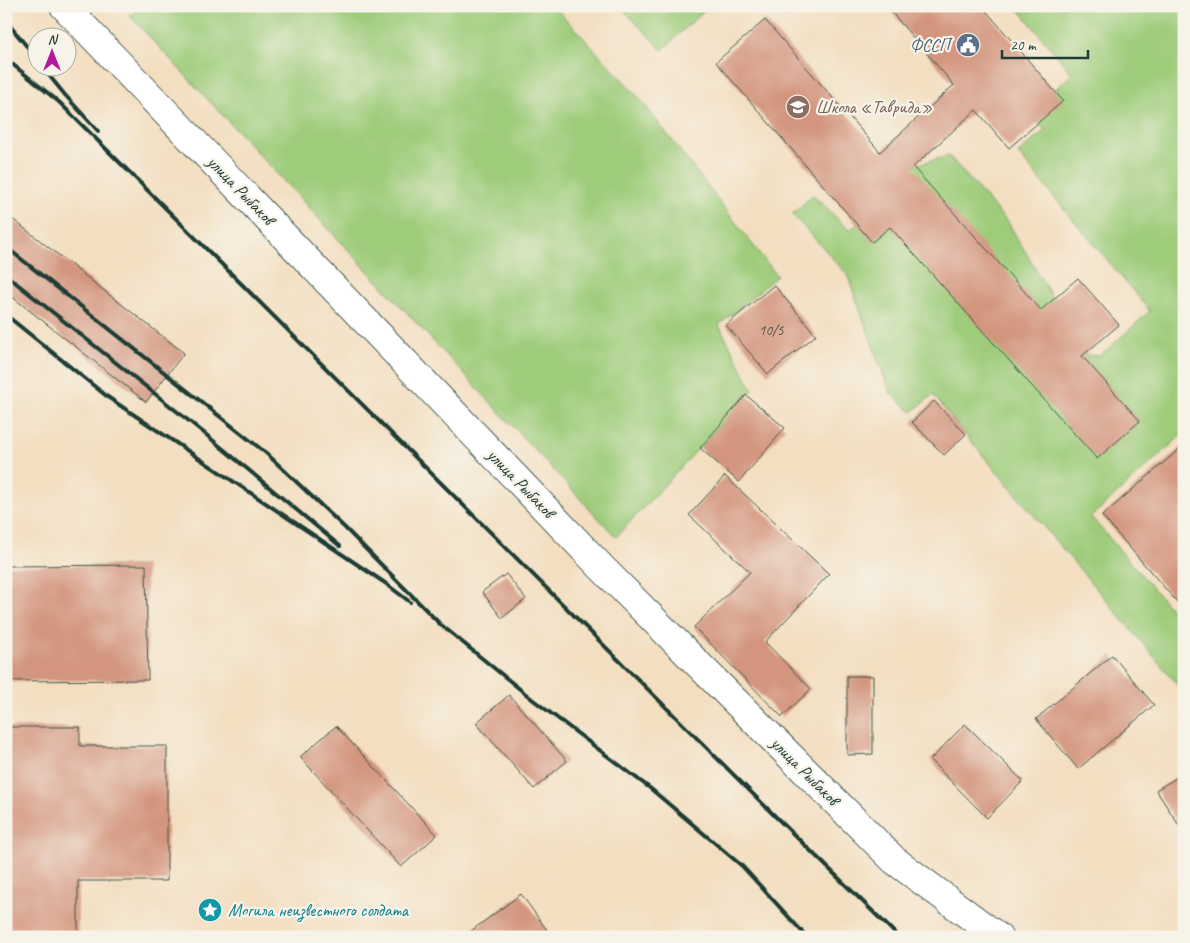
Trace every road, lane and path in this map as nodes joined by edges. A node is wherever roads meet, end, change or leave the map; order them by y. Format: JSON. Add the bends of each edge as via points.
{"nodes":[{"id":1,"x":64,"y":6,"type":"edge"},
{"id":2,"x":998,"y":937,"type":"edge"}],
"edges":[{"from":1,"to":2,"type":"street","name":"улица Рыбаков","via":[[602,568],[894,860]]}]}
